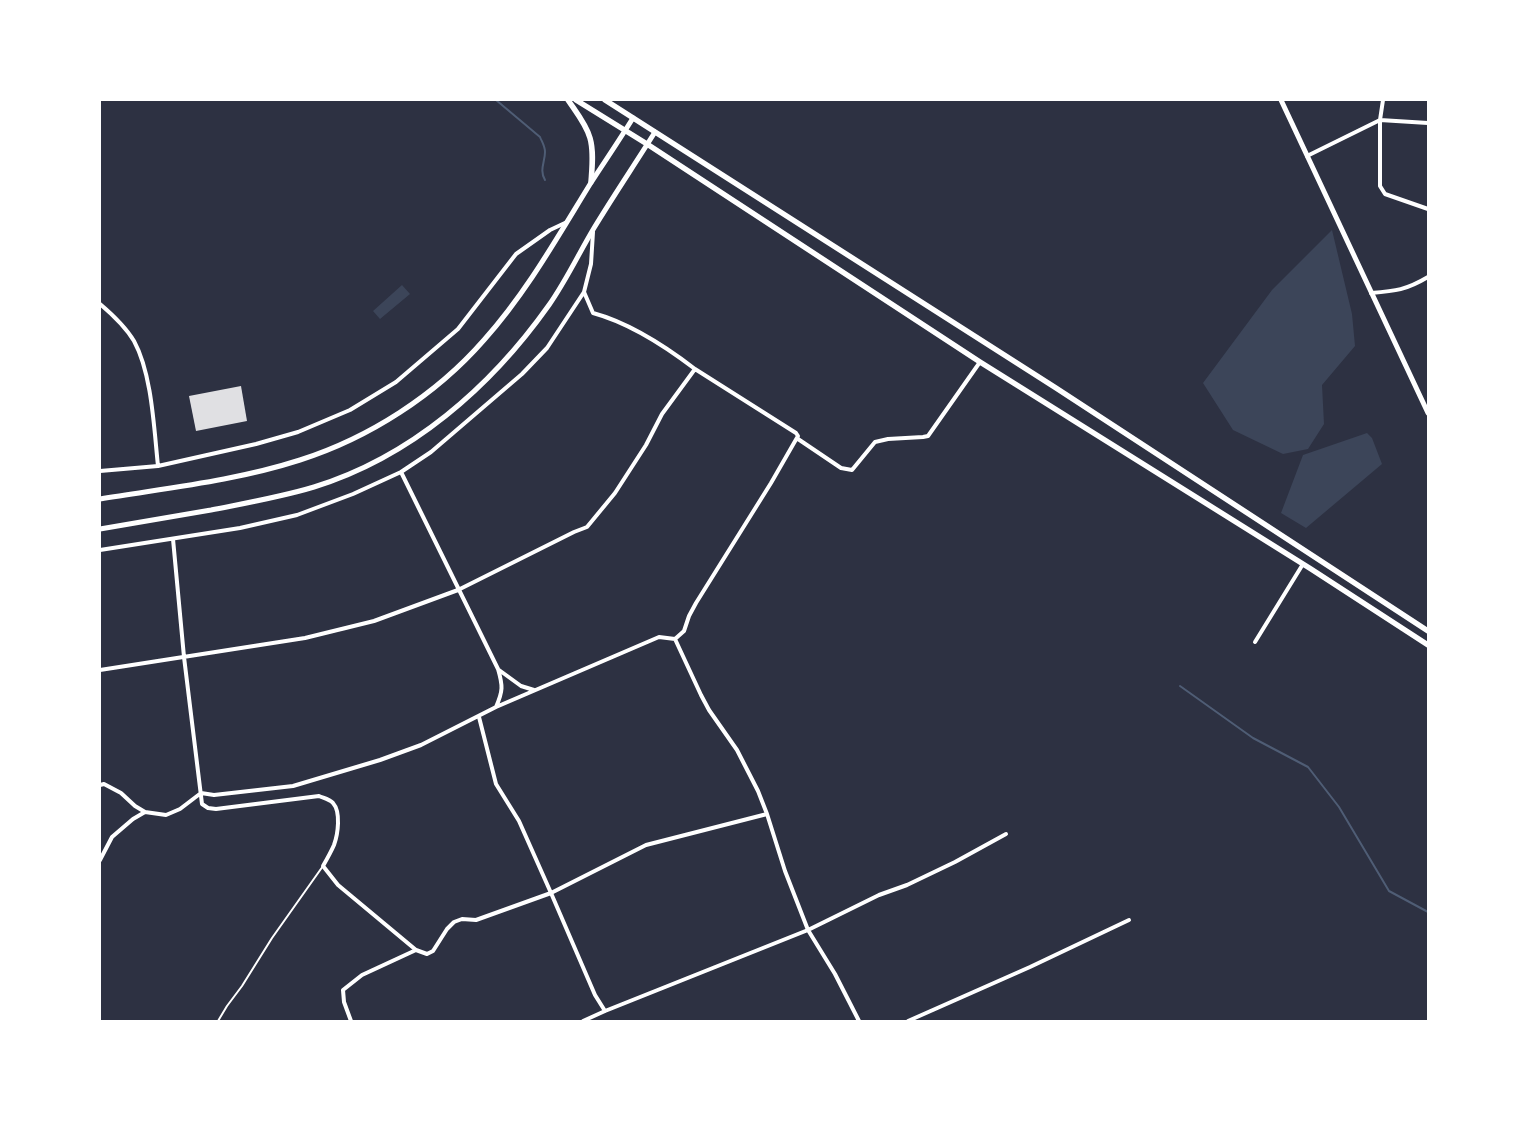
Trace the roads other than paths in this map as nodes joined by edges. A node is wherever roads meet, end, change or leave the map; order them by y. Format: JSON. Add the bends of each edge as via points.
{"nodes":[{"id":1,"x":568,"y":100,"type":"edge"},
{"id":2,"x":576,"y":100,"type":"edge"},
{"id":3,"x":605,"y":100,"type":"edge"},
{"id":4,"x":1281,"y":100,"type":"edge"},
{"id":5,"x":1383,"y":100,"type":"edge"},
{"id":6,"x":633,"y":118,"type":"junction"},
{"id":7,"x":1380,"y":120,"type":"junction"},
{"id":8,"x":1428,"y":124,"type":"edge"},
{"id":9,"x":625,"y":131,"type":"junction"},
{"id":10,"x":655,"y":132,"type":"junction"},
{"id":11,"x":647,"y":144,"type":"junction"},
{"id":12,"x":1307,"y":156,"type":"junction"},
{"id":13,"x":592,"y":182,"type":"junction"},
{"id":14,"x":1428,"y":209,"type":"edge"},
{"id":15,"x":569,"y":220,"type":"junction"},
{"id":16,"x":593,"y":230,"type":"junction"},
{"id":17,"x":1428,"y":277,"type":"edge"},
{"id":18,"x":584,"y":292,"type":"junction"},
{"id":19,"x":1371,"y":293,"type":"junction"},
{"id":20,"x":100,"y":304,"type":"edge"},
{"id":21,"x":980,"y":362,"type":"junction"},
{"id":22,"x":695,"y":369,"type":"junction"},
{"id":23,"x":1428,"y":413,"type":"edge"},
{"id":24,"x":798,"y":438,"type":"junction"},
{"id":25,"x":158,"y":466,"type":"junction"},
{"id":26,"x":100,"y":471,"type":"edge"},
{"id":27,"x":400,"y":472,"type":"junction"},
{"id":28,"x":100,"y":499,"type":"edge"},
{"id":29,"x":100,"y":529,"type":"edge"},
{"id":30,"x":173,"y":538,"type":"junction"},
{"id":31,"x":100,"y":550,"type":"edge"},
{"id":32,"x":1303,"y":564,"type":"junction"},
{"id":33,"x":458,"y":590,"type":"junction"},
{"id":34,"x":1428,"y":630,"type":"edge"},
{"id":35,"x":676,"y":639,"type":"junction"},
{"id":36,"x":1255,"y":642,"type":"dead end"},
{"id":37,"x":1428,"y":645,"type":"edge"},
{"id":38,"x":184,"y":657,"type":"junction"},
{"id":39,"x":498,"y":669,"type":"junction"},
{"id":40,"x":100,"y":670,"type":"edge"},
{"id":41,"x":534,"y":691,"type":"junction"},
{"id":42,"x":496,"y":707,"type":"junction"},
{"id":43,"x":479,"y":717,"type":"junction"},
{"id":44,"x":100,"y":784,"type":"edge"},
{"id":45,"x":201,"y":793,"type":"junction"},
{"id":46,"x":145,"y":812,"type":"junction"},
{"id":47,"x":767,"y":814,"type":"junction"},
{"id":48,"x":1006,"y":834,"type":"dead end"},
{"id":49,"x":100,"y":860,"type":"edge"},
{"id":50,"x":323,"y":866,"type":"junction"},
{"id":51,"x":551,"y":893,"type":"junction"},
{"id":52,"x":1129,"y":920,"type":"dead end"},
{"id":53,"x":808,"y":930,"type":"junction"},
{"id":54,"x":416,"y":950,"type":"junction"},
{"id":55,"x":605,"y":1011,"type":"junction"},
{"id":56,"x":218,"y":1021,"type":"edge"},
{"id":57,"x":352,"y":1021,"type":"edge"},
{"id":58,"x":583,"y":1021,"type":"edge"},
{"id":59,"x":859,"y":1021,"type":"edge"},
{"id":60,"x":908,"y":1021,"type":"edge"}],
"edges":[{"from":1,"to":13,"type":"main road","via":[[590,138]]},
{"from":2,"to":9,"type":"main road"},
{"from":3,"to":6,"type":"main road"},
{"from":4,"to":12,"type":"street"},
{"from":5,"to":7,"type":"street"},
{"from":6,"to":9,"type":"street"},
{"from":6,"to":10,"type":"main road"},
{"from":7,"to":8,"type":"street"},
{"from":7,"to":12,"type":"street"},
{"from":7,"to":14,"type":"street","via":[[1380,186],[1385,194]]},
{"from":9,"to":11,"type":"main road"},
{"from":9,"to":13,"type":"street"},
{"from":10,"to":11,"type":"street"},
{"from":10,"to":34,"type":"main road"},
{"from":11,"to":16,"type":"street"},
{"from":11,"to":21,"type":"main road"},
{"from":12,"to":19,"type":"street"},
{"from":13,"to":15,"type":"street"},
{"from":15,"to":25,"type":"street","via":[[516,254],[458,329],[396,382],[371,398],[298,432]]},
{"from":15,"to":28,"type":"street","via":[[510,309],[484,341],[454,371],[414,403],[379,425],[301,460],[259,472]]},
{"from":16,"to":18,"type":"street","via":[[591,264]]},
{"from":16,"to":29,"type":"street","via":[[572,270],[525,338],[474,393],[410,442],[350,473],[273,499]]},
{"from":17,"to":19,"type":"street","via":[[1397,291]]},
{"from":18,"to":22,"type":"street","via":[[594,313],[658,343]]},
{"from":18,"to":27,"type":"street","via":[[547,348],[522,374],[431,452]]},
{"from":19,"to":23,"type":"street"},
{"from":20,"to":25,"type":"street","via":[[120,322],[142,359]]},
{"from":21,"to":24,"type":"street","via":[[928,436],[876,442],[852,470],[841,468]]},
{"from":21,"to":32,"type":"main road"},
{"from":22,"to":24,"type":"street"},
{"from":22,"to":33,"type":"street","via":[[662,414],[615,493],[587,527]]},
{"from":24,"to":35,"type":"street","via":[[696,603],[684,631]]},
{"from":25,"to":26,"type":"street"},
{"from":27,"to":30,"type":"street","via":[[297,515]]},
{"from":27,"to":33,"type":"street"},
{"from":30,"to":31,"type":"street"},
{"from":30,"to":38,"type":"street"},
{"from":32,"to":36,"type":"street"},
{"from":32,"to":37,"type":"main road"},
{"from":33,"to":38,"type":"street","via":[[374,620],[305,638]]},
{"from":33,"to":39,"type":"street"},
{"from":35,"to":41,"type":"street","via":[[659,637]]},
{"from":35,"to":47,"type":"street","via":[[700,695],[737,750]]},
{"from":38,"to":40,"type":"street"},
{"from":38,"to":45,"type":"street"},
{"from":39,"to":41,"type":"street","via":[[510,680]]},
{"from":39,"to":42,"type":"street","via":[[502,694]]},
{"from":41,"to":42,"type":"street"},
{"from":42,"to":43,"type":"street"},
{"from":43,"to":45,"type":"street","via":[[421,745],[293,786],[214,795]]},
{"from":43,"to":51,"type":"street","via":[[496,784],[519,821]]},
{"from":44,"to":46,"type":"street","via":[[121,793]]},
{"from":45,"to":46,"type":"street","via":[[166,815]]},
{"from":45,"to":50,"type":"street","via":[[202,804],[216,809],[319,796],[330,800],[337,810],[338,825],[334,844]]},
{"from":46,"to":49,"type":"street","via":[[112,837]]},
{"from":47,"to":51,"type":"street","via":[[646,845]]},
{"from":47,"to":53,"type":"street"},
{"from":48,"to":53,"type":"street","via":[[955,862]]},
{"from":50,"to":54,"type":"street","via":[[338,885]]},
{"from":50,"to":56,"type":"lane"},
{"from":51,"to":54,"type":"street","via":[[476,920],[454,922],[433,951],[427,954]]},
{"from":51,"to":55,"type":"street"},
{"from":52,"to":60,"type":"street"},
{"from":53,"to":55,"type":"street"},
{"from":53,"to":59,"type":"street"},
{"from":54,"to":57,"type":"street","via":[[362,976],[343,990]]},
{"from":55,"to":58,"type":"street"}]}
